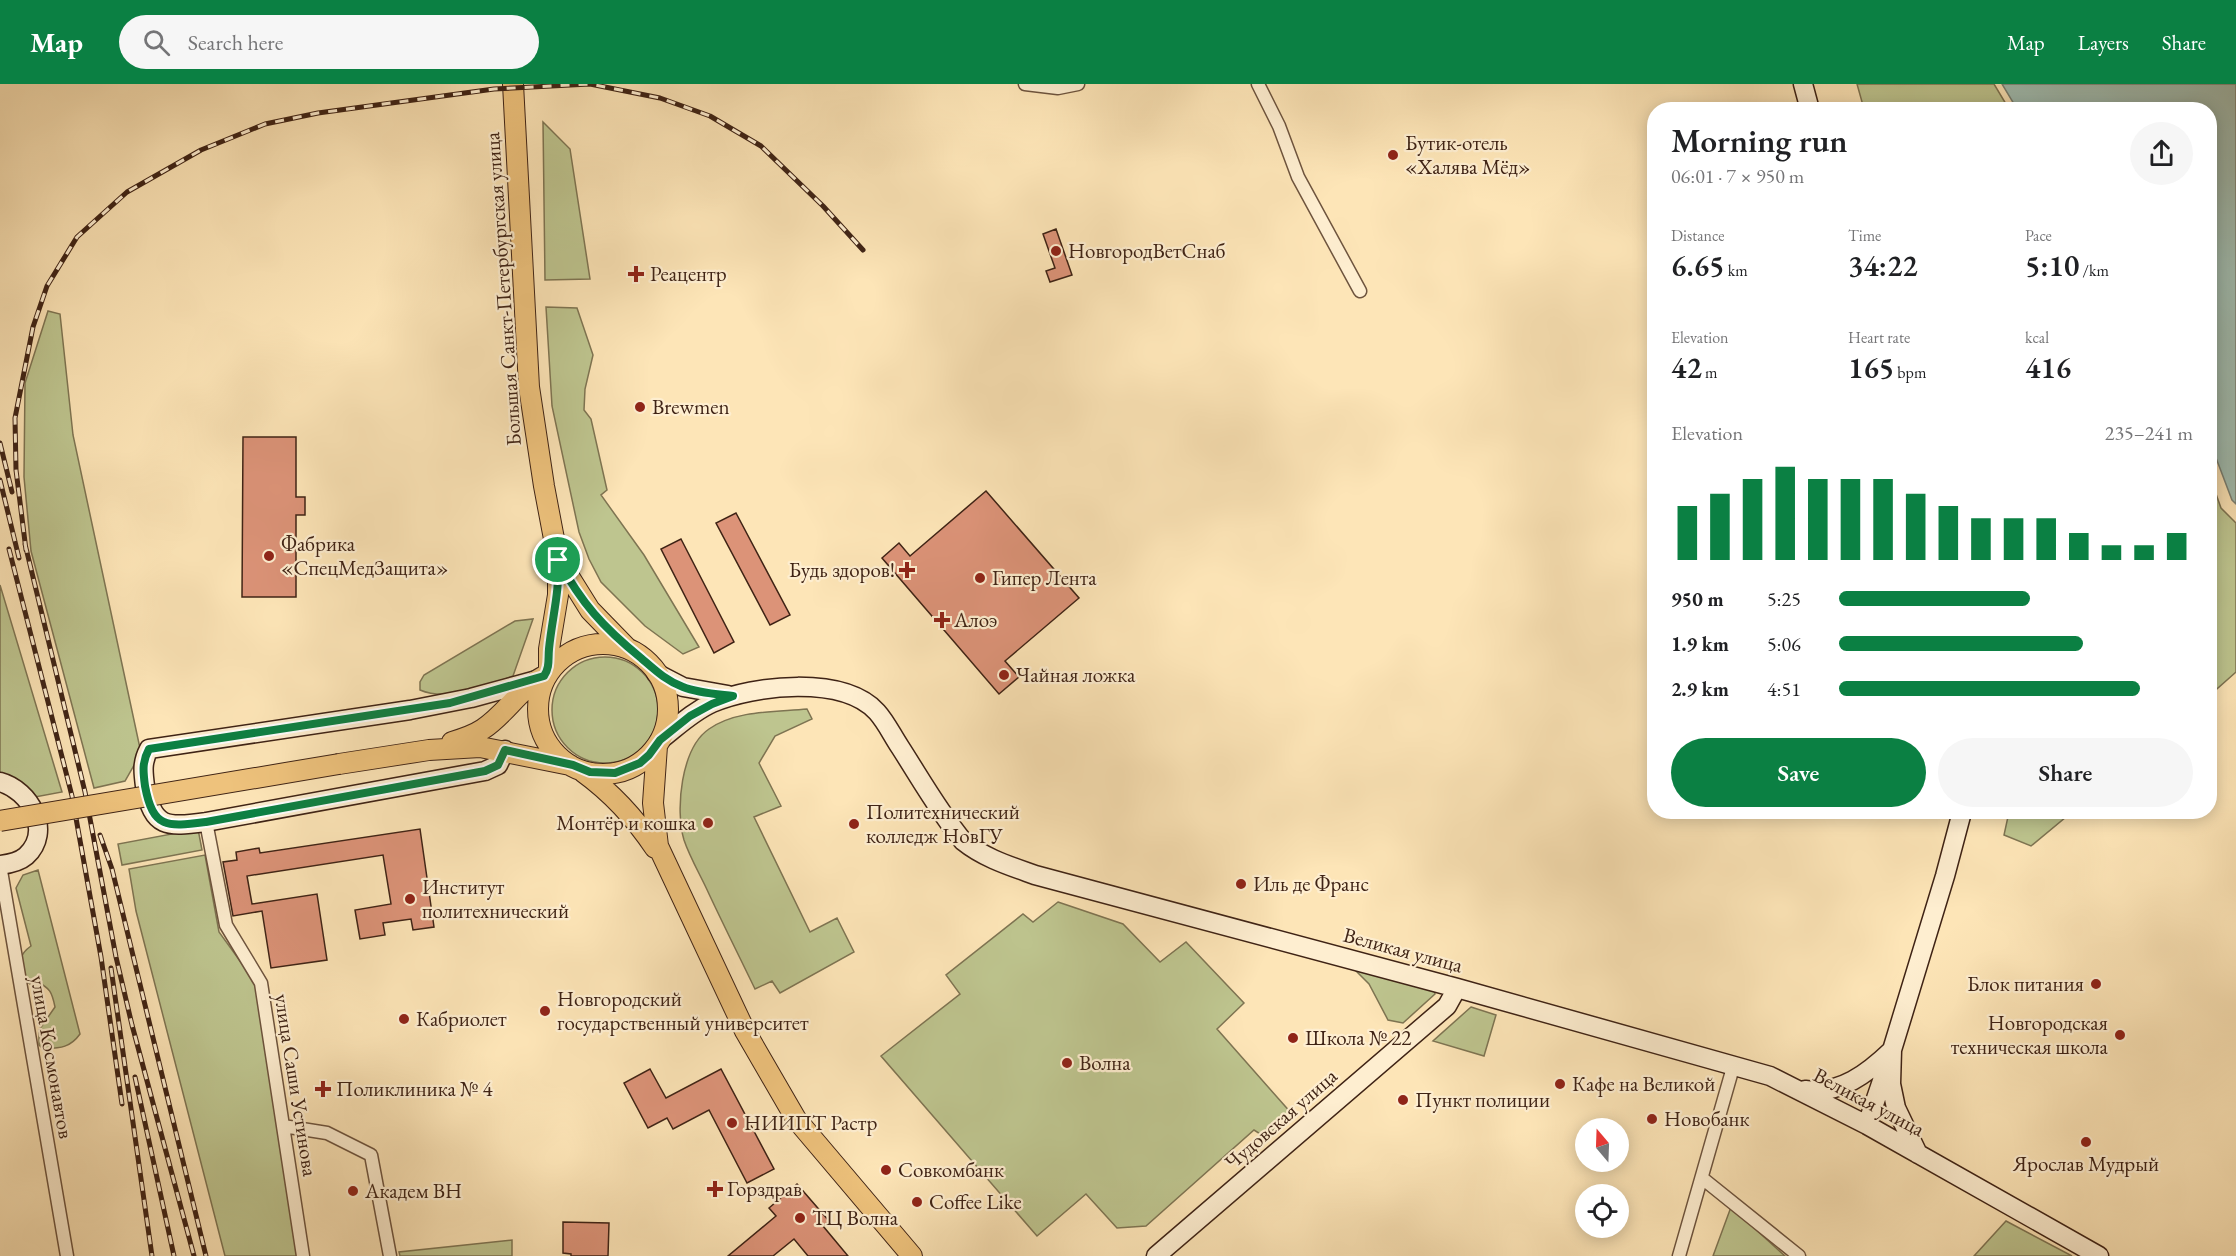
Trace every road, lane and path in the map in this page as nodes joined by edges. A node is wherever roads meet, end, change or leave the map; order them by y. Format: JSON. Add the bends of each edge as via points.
{"nodes":[{"id":1,"x":513,"y":84,"type":"edge"},
{"id":2,"x":1025,"y":84,"type":"edge"},
{"id":3,"x":1078,"y":84,"type":"edge"},
{"id":4,"x":1258,"y":84,"type":"edge"},
{"id":5,"x":1803,"y":84,"type":"edge"},
{"id":6,"x":1808,"y":102,"type":"edge"},
{"id":7,"x":1360,"y":291,"type":"dead end"},
{"id":8,"x":558,"y":560,"type":"junction"},
{"id":9,"x":630,"y":650,"type":"junction"},
{"id":10,"x":656,"y":673,"type":"junction"},
{"id":11,"x":543,"y":675,"type":"junction"},
{"id":12,"x":733,"y":696,"type":"junction"},
{"id":13,"x":658,"y":743,"type":"junction"},
{"id":14,"x":429,"y":750,"type":"junction"},
{"id":15,"x":505,"y":750,"type":"junction"},
{"id":16,"x":576,"y":767,"type":"junction"},
{"id":17,"x":0,"y":782,"type":"edge"},
{"id":18,"x":1960,"y":819,"type":"edge"},
{"id":19,"x":0,"y":821,"type":"edge"},
{"id":20,"x":206,"y":822,"type":"junction"},
{"id":21,"x":662,"y":859,"type":"junction"},
{"id":22,"x":0,"y":865,"type":"edge"},
{"id":23,"x":1457,"y":988,"type":"junction"},
{"id":24,"x":1892,"y":1050,"type":"junction"},
{"id":25,"x":1734,"y":1064,"type":"junction"},
{"id":26,"x":1795,"y":1088,"type":"junction"},
{"id":27,"x":1867,"y":1125,"type":"junction"},
{"id":28,"x":283,"y":1126,"type":"junction"},
{"id":29,"x":1918,"y":1154,"type":"junction"},
{"id":30,"x":1702,"y":1178,"type":"junction"},
{"id":31,"x":67,"y":1256,"type":"edge"},
{"id":32,"x":303,"y":1256,"type":"edge"},
{"id":33,"x":390,"y":1256,"type":"edge"},
{"id":34,"x":912,"y":1256,"type":"edge"},
{"id":35,"x":1156,"y":1256,"type":"edge"},
{"id":36,"x":1679,"y":1256,"type":"edge"},
{"id":37,"x":1799,"y":1256,"type":"edge"},
{"id":38,"x":2099,"y":1256,"type":"edge"}],
"edges":[{"from":1,"to":8,"type":"main road","name":"Большая Санкт-Петербургская улица","via":[[530,387]]},
{"from":2,"to":3,"type":"street","via":[[1058,88]]},
{"from":4,"to":7,"type":"street","via":[[1298,177]]},
{"from":5,"to":6,"type":"main road"},
{"from":8,"to":9,"type":"main road","name":"Большая Санкт-Петербургская улица","via":[[590,610]]},
{"from":8,"to":11,"type":"main road","name":"Большая Санкт-Петербургская улица","via":[[558,595]]},
{"from":9,"to":10,"type":"main road"},
{"from":9,"to":11,"type":"main road","via":[[608,644],[584,646]]},
{"from":10,"to":12,"type":"main road","via":[[683,687]]},
{"from":10,"to":13,"type":"main road","via":[[664,686],[668,711]]},
{"from":11,"to":14,"type":"main road","via":[[482,730]]},
{"from":11,"to":16,"type":"main road","via":[[538,699],[541,724],[550,745]]},
{"from":11,"to":20,"type":"main road","via":[[471,698],[410,710],[149,749],[142,767],[153,814],[168,823]]},
{"from":12,"to":13,"type":"main road","via":[[690,716]]},
{"from":12,"to":23,"type":"main road","name":"Великая улица","via":[[813,687],[860,699],[879,715],[963,842],[999,862]]},
{"from":13,"to":16,"type":"main road","via":[[645,759],[628,769],[602,774]]},
{"from":13,"to":21,"type":"main road","via":[[653,810]]},
{"from":14,"to":15,"type":"main road"},
{"from":14,"to":19,"type":"main road","bridge":true},
{"from":15,"to":16,"type":"main road"},
{"from":15,"to":20,"type":"main road","via":[[498,765],[485,771]]},
{"from":16,"to":21,"type":"main road","via":[[624,807]]},
{"from":17,"to":22,"type":"main road","via":[[26,796],[33,809],[36,831],[26,856]]},
{"from":18,"to":24,"type":"main road"},
{"from":20,"to":28,"type":"street","name":"улица Саши Устинова","via":[[226,926],[261,983]]},
{"from":21,"to":34,"type":"main road","via":[[745,1032],[790,1111]]},
{"from":22,"to":31,"type":"street","name":"улица Космонавтов"},
{"from":23,"to":25,"type":"main road","name":"Великая улица"},
{"from":23,"to":35,"type":"main road","name":"Чудовская улица","via":[[1447,1005]]},
{"from":24,"to":26,"type":"main road","via":[[1864,1074],[1835,1089]]},
{"from":24,"to":27,"type":"main road"},
{"from":24,"to":29,"type":"main road","via":[[1891,1084],[1896,1108]]},
{"from":25,"to":26,"type":"main road","name":"Великая улица"},
{"from":25,"to":30,"type":"street"},
{"from":26,"to":27,"type":"main road","name":"Великая улица"},
{"from":27,"to":29,"type":"main road","name":"Великая улица"},
{"from":28,"to":32,"type":"street","name":"улица Саши Устинова"},
{"from":28,"to":33,"type":"street","via":[[327,1133],[370,1155]]},
{"from":29,"to":38,"type":"main road","name":"Великая улица"},
{"from":30,"to":36,"type":"street"},
{"from":30,"to":37,"type":"street"}]}
